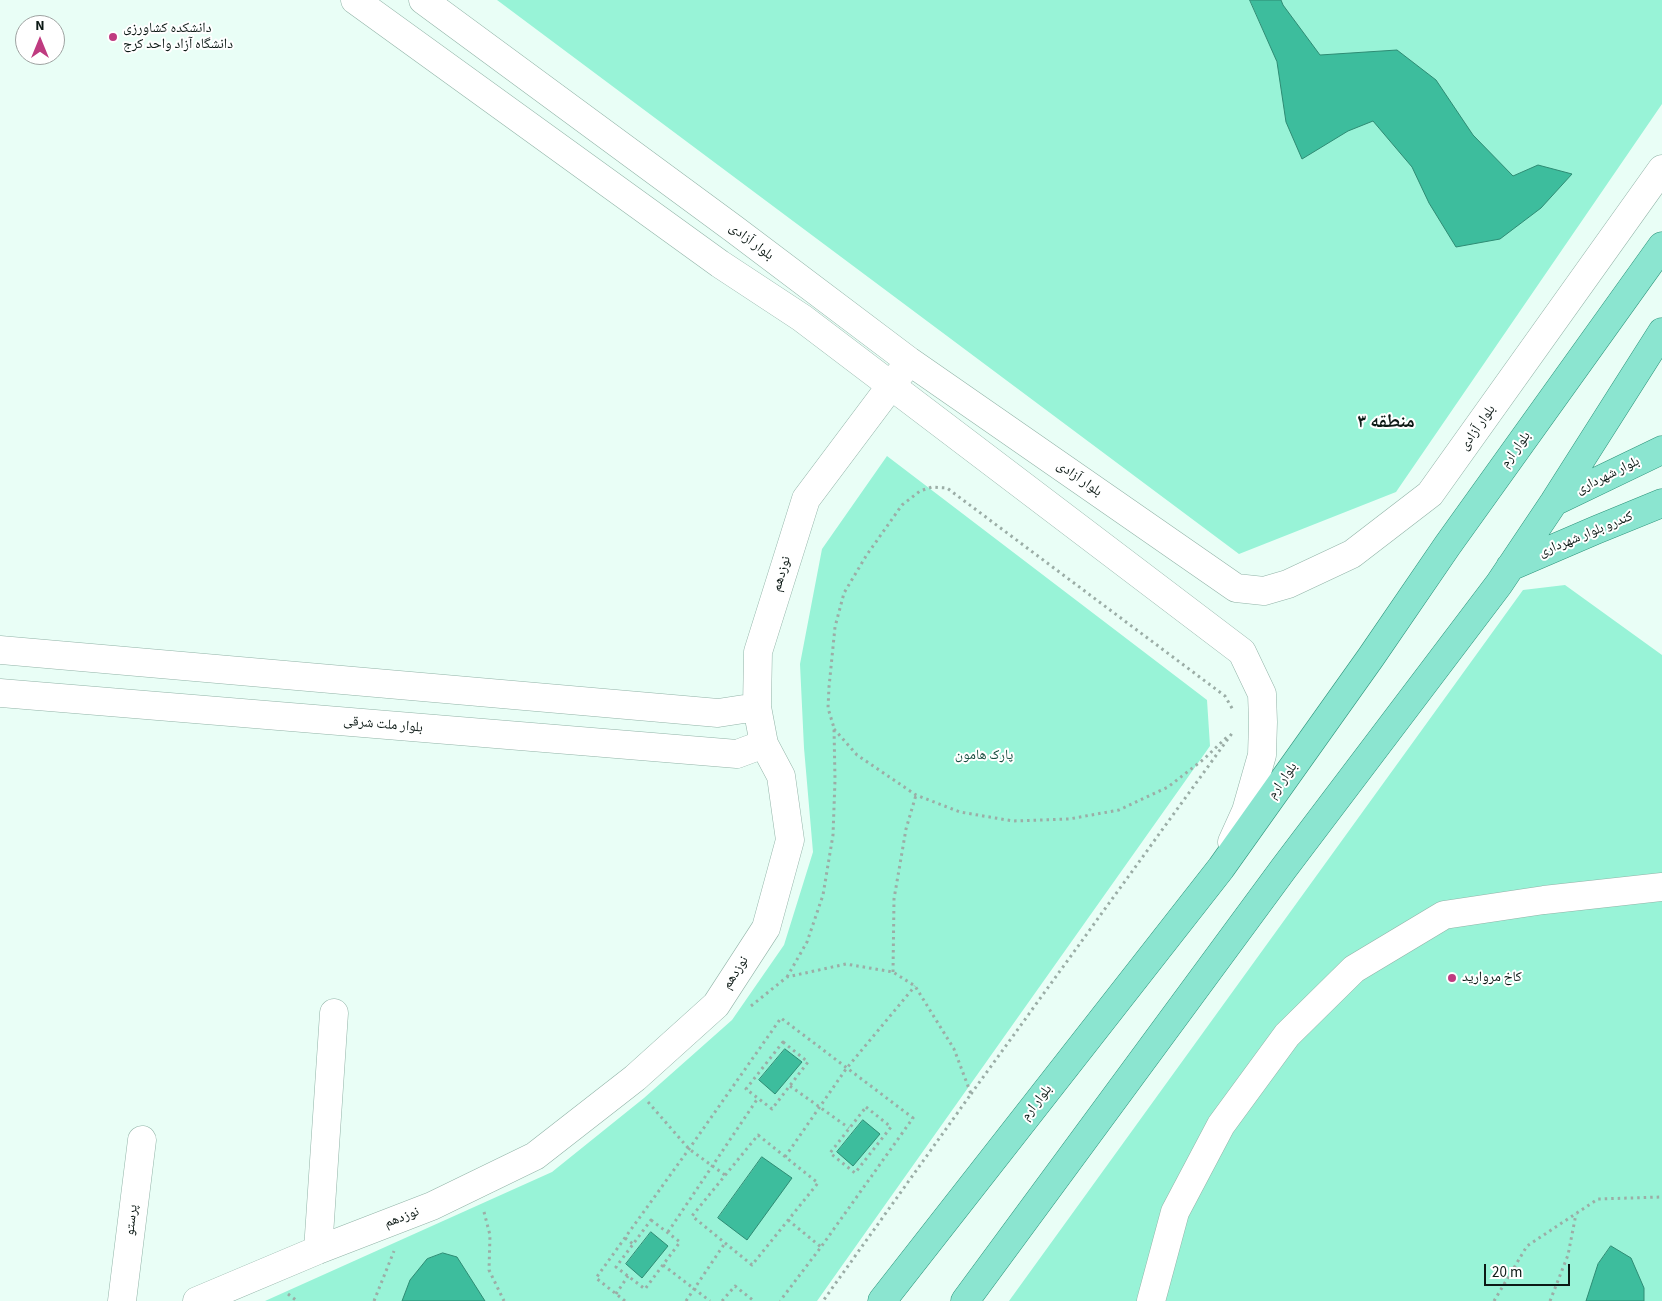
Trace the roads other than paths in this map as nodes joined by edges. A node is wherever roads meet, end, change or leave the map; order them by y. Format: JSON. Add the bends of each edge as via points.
{"nodes":[{"id":1,"x":355,"y":0,"type":"edge"},
{"id":2,"x":423,"y":0,"type":"edge"},
{"id":3,"x":1662,"y":169,"type":"edge"},
{"id":4,"x":1662,"y":246,"type":"edge"},
{"id":5,"x":1662,"y":332,"type":"edge"},
{"id":6,"x":909,"y":361,"type":"junction"},
{"id":7,"x":892,"y":386,"type":"junction"},
{"id":8,"x":1662,"y":450,"type":"edge"},
{"id":9,"x":1554,"y":502,"type":"junction"},
{"id":10,"x":1662,"y":503,"type":"edge"},
{"id":11,"x":1510,"y":567,"type":"junction"},
{"id":12,"x":0,"y":650,"type":"edge"},
{"id":13,"x":0,"y":693,"type":"edge"},
{"id":14,"x":757,"y":707,"type":"junction"},
{"id":15,"x":764,"y":744,"type":"junction"},
{"id":16,"x":1221,"y":868,"type":"junction"},
{"id":17,"x":1662,"y":887,"type":"edge"},
{"id":18,"x":334,"y":1013,"type":"dead end"},
{"id":19,"x":142,"y":1140,"type":"dead end"},
{"id":20,"x":318,"y":1250,"type":"junction"},
{"id":21,"x":122,"y":1301,"type":"edge"},
{"id":22,"x":197,"y":1301,"type":"edge"},
{"id":23,"x":882,"y":1301,"type":"edge"},
{"id":24,"x":965,"y":1301,"type":"edge"},
{"id":25,"x":1151,"y":1301,"type":"edge"}],
"edges":[{"from":1,"to":7,"type":"street","via":[[720,264],[802,318]]},
{"from":2,"to":6,"type":"street","name":"بلوار آزادی"},
{"from":3,"to":6,"type":"street","name":"بلوار آزادی","via":[[1430,494],[1352,554],[1288,584],[1264,591],[1236,588]]},
{"from":4,"to":16,"type":"main road","name":"بلوار ارم"},
{"from":5,"to":9,"type":"main road"},
{"from":6,"to":7,"type":"street","name":"نوزدهم"},
{"from":7,"to":14,"type":"street","name":"نوزدهم","via":[[806,498],[758,652]]},
{"from":7,"to":16,"type":"street","via":[[1242,652],[1262,694],[1262,755],[1246,811]]},
{"from":8,"to":9,"type":"main road","name":"بلوار شهرداری"},
{"from":9,"to":11,"type":"main road"},
{"from":10,"to":11,"type":"main road","name":"کندرو بلوار شهرداری"},
{"from":11,"to":24,"type":"main road"},
{"from":12,"to":14,"type":"street","via":[[718,713]]},
{"from":13,"to":15,"type":"street","name":"بلوار ملت شرقی","via":[[737,754]]},
{"from":14,"to":15,"type":"street","name":"نوزدهم"},
{"from":15,"to":20,"type":"street","name":"نوزدهم","via":[[781,776],[790,840],[766,928],[716,1005],[635,1078],[535,1156],[432,1206]]},
{"from":16,"to":23,"type":"main road","name":"بلوار ارم"},
{"from":17,"to":25,"type":"street","via":[[1444,915],[1354,969],[1287,1035],[1221,1125],[1175,1212]]},
{"from":18,"to":20,"type":"street"},
{"from":19,"to":21,"type":"street","name":"پرستو"},
{"from":20,"to":22,"type":"street","name":"نوزدهم"}]}
